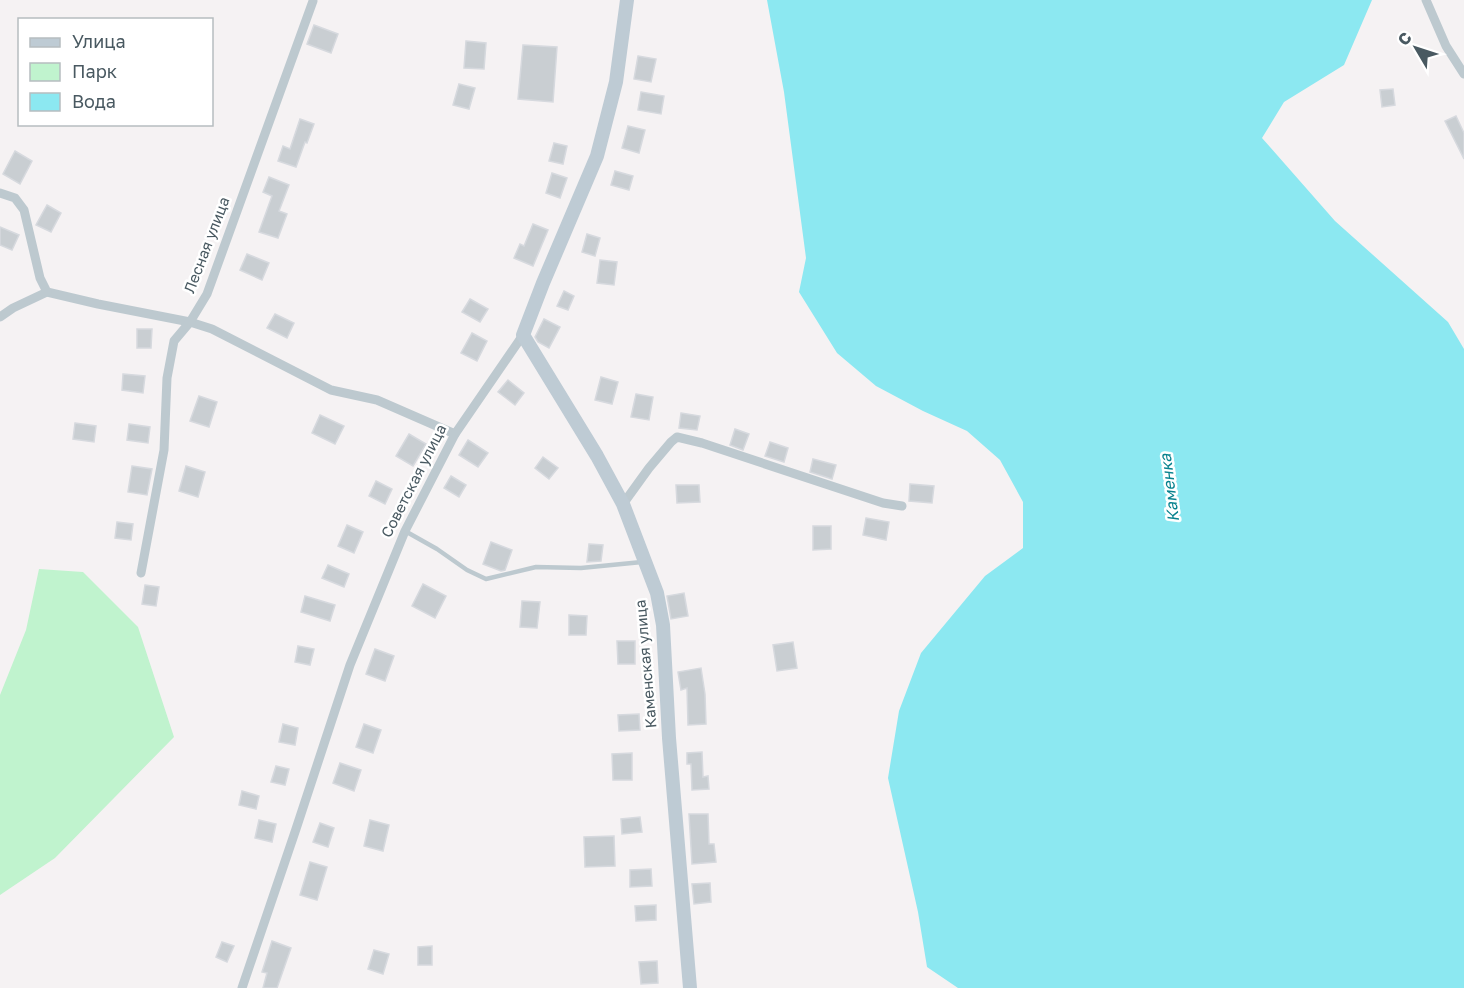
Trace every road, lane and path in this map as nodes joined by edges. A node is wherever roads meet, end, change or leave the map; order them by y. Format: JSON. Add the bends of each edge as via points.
{"nodes":[{"id":1,"x":627,"y":0,"type":"edge"},
{"id":2,"x":1426,"y":0,"type":"edge"},
{"id":3,"x":313,"y":1,"type":"edge"},
{"id":4,"x":1464,"y":74,"type":"edge"},
{"id":5,"x":0,"y":193,"type":"edge"},
{"id":6,"x":47,"y":292,"type":"junction"},
{"id":7,"x":0,"y":317,"type":"edge"},
{"id":8,"x":190,"y":322,"type":"junction"},
{"id":9,"x":523,"y":335,"type":"junction"},
{"id":10,"x":455,"y":434,"type":"junction"},
{"id":11,"x":623,"y":504,"type":"junction"},
{"id":12,"x":902,"y":506,"type":"dead end"},
{"id":13,"x":405,"y":531,"type":"junction"},
{"id":14,"x":646,"y":562,"type":"junction"},
{"id":15,"x":141,"y":573,"type":"dead end"},
{"id":16,"x":242,"y":988,"type":"edge"},
{"id":17,"x":690,"y":988,"type":"edge"}],
"edges":[{"from":1,"to":9,"type":"street","name":"Советская улица","via":[[616,82],[597,156]]},
{"from":2,"to":4,"type":"street","via":[[1446,46]]},
{"from":3,"to":8,"type":"street","name":"Лесная улица","via":[[207,294]]},
{"from":5,"to":6,"type":"street","via":[[15,198],[24,210]]},
{"from":6,"to":7,"type":"street"},
{"from":6,"to":8,"type":"street"},
{"from":8,"to":10,"type":"street","via":[[212,329],[331,390],[377,400]]},
{"from":8,"to":15,"type":"street","name":"Лесная улица","via":[[174,341],[167,378],[164,450]]},
{"from":9,"to":10,"type":"street","name":"Советская улица"},
{"from":9,"to":11,"type":"street","name":"Каменская улица"},
{"from":10,"to":13,"type":"street","name":"Советская улица"},
{"from":11,"to":12,"type":"street","via":[[677,437]]},
{"from":11,"to":14,"type":"street","name":"Каменская улица"},
{"from":13,"to":14,"type":"lane","via":[[486,579],[536,567],[581,568]]},
{"from":13,"to":16,"type":"street","name":"Советская улица","via":[[350,664]]},
{"from":14,"to":17,"type":"street","name":"Каменская улица","via":[[663,625]]}]}
